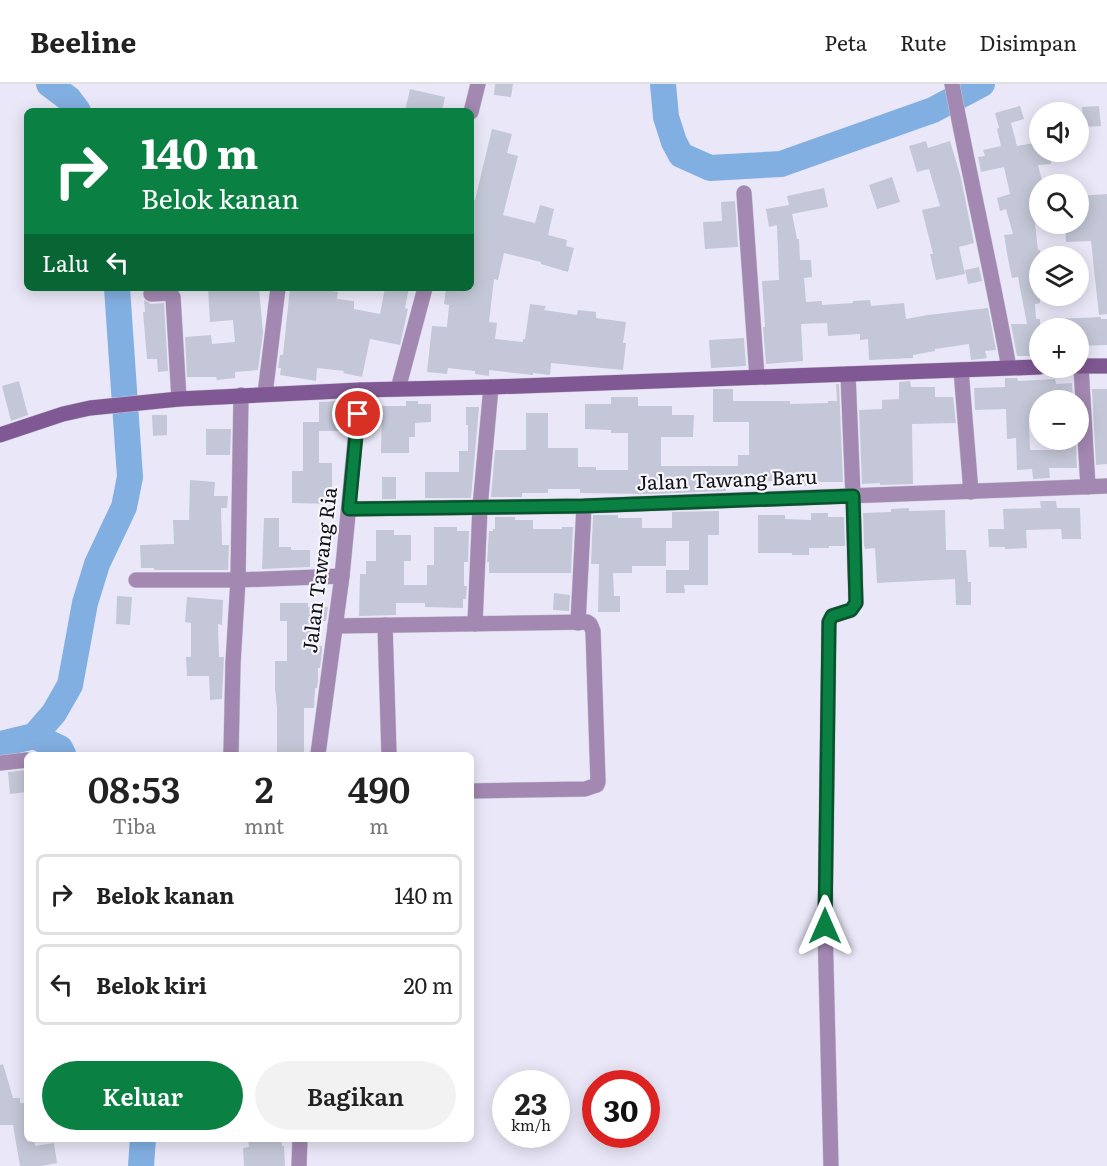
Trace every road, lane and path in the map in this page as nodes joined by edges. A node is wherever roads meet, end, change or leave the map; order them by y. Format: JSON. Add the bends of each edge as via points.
{"nodes":[{"id":1,"x":478,"y":84,"type":"edge"},
{"id":2,"x":952,"y":86,"type":"edge"},
{"id":3,"x":472,"y":108,"type":"edge"},
{"id":4,"x":744,"y":193,"type":"dead end"},
{"id":5,"x":278,"y":291,"type":"edge"},
{"id":6,"x":423,"y":291,"type":"edge"},
{"id":7,"x":151,"y":294,"type":"dead end"},
{"id":8,"x":1089,"y":366,"type":"edge"},
{"id":9,"x":1107,"y":366,"type":"edge"},
{"id":10,"x":1029,"y":367,"type":"edge"},
{"id":11,"x":1009,"y":368,"type":"junction"},
{"id":12,"x":961,"y":370,"type":"junction"},
{"id":13,"x":848,"y":374,"type":"junction"},
{"id":14,"x":757,"y":377,"type":"junction"},
{"id":15,"x":1081,"y":378,"type":"edge"},
{"id":16,"x":491,"y":387,"type":"junction"},
{"id":17,"x":398,"y":389,"type":"junction"},
{"id":18,"x":360,"y":390,"type":"junction"},
{"id":19,"x":266,"y":394,"type":"junction"},
{"id":20,"x":241,"y":395,"type":"junction"},
{"id":21,"x":179,"y":399,"type":"junction"},
{"id":22,"x":0,"y":435,"type":"edge"},
{"id":23,"x":1107,"y":486,"type":"edge"},
{"id":24,"x":1088,"y":487,"type":"junction"},
{"id":25,"x":970,"y":492,"type":"junction"},
{"id":26,"x":853,"y":496,"type":"junction"},
{"id":27,"x":584,"y":506,"type":"junction"},
{"id":28,"x":480,"y":507,"type":"junction"},
{"id":29,"x":349,"y":509,"type":"junction"},
{"id":30,"x":342,"y":576,"type":"junction"},
{"id":31,"x":136,"y":580,"type":"dead end"},
{"id":32,"x":238,"y":580,"type":"junction"},
{"id":33,"x":578,"y":622,"type":"junction"},
{"id":34,"x":475,"y":624,"type":"junction"},
{"id":35,"x":335,"y":626,"type":"junction"},
{"id":36,"x":385,"y":626,"type":"junction"},
{"id":37,"x":231,"y":752,"type":"edge"},
{"id":38,"x":318,"y":752,"type":"edge"},
{"id":39,"x":389,"y":752,"type":"edge"},
{"id":40,"x":24,"y":760,"type":"edge"},
{"id":41,"x":0,"y":763,"type":"edge"},
{"id":42,"x":474,"y":791,"type":"edge"},
{"id":43,"x":300,"y":1142,"type":"edge"},
{"id":44,"x":299,"y":1166,"type":"edge"},
{"id":45,"x":831,"y":1166,"type":"edge"}],
"edges":[{"from":1,"to":3,"type":"street"},
{"from":2,"to":11,"type":"street"},
{"from":4,"to":14,"type":"street"},
{"from":5,"to":19,"type":"street"},
{"from":6,"to":17,"type":"street"},
{"from":7,"to":21,"type":"street","via":[[170,293],[173,297]]},
{"from":8,"to":9,"type":"street"},
{"from":10,"to":11,"type":"street"},
{"from":11,"to":12,"type":"street"},
{"from":12,"to":13,"type":"street"},
{"from":12,"to":25,"type":"street"},
{"from":13,"to":14,"type":"street"},
{"from":13,"to":26,"type":"street"},
{"from":14,"to":16,"type":"street"},
{"from":15,"to":24,"type":"street"},
{"from":16,"to":17,"type":"street"},
{"from":16,"to":28,"type":"street"},
{"from":17,"to":18,"type":"street"},
{"from":18,"to":19,"type":"street"},
{"from":18,"to":29,"type":"street","name":"Jalan Tawang Ria"},
{"from":19,"to":20,"type":"street"},
{"from":20,"to":21,"type":"street"},
{"from":20,"to":32,"type":"street"},
{"from":21,"to":22,"type":"street","via":[[90,408]]},
{"from":23,"to":24,"type":"street","name":"Jalan Tawang Baru"},
{"from":24,"to":25,"type":"street","name":"Jalan Tawang Baru"},
{"from":25,"to":26,"type":"street","name":"Jalan Tawang Baru"},
{"from":26,"to":27,"type":"street","name":"Jalan Tawang Baru"},
{"from":26,"to":45,"type":"street","via":[[856,603],[851,610],[832,616],[829,622],[825,926]]},
{"from":27,"to":28,"type":"street","name":"Jalan Tawang Baru"},
{"from":27,"to":33,"type":"street"},
{"from":28,"to":29,"type":"street","name":"Jalan Tawang Baru"},
{"from":28,"to":34,"type":"street"},
{"from":29,"to":30,"type":"street","name":"Jalan Tawang Ria"},
{"from":30,"to":32,"type":"street"},
{"from":30,"to":35,"type":"street","name":"Jalan Tawang Ria"},
{"from":31,"to":32,"type":"street"},
{"from":32,"to":37,"type":"street"},
{"from":33,"to":34,"type":"street"},
{"from":33,"to":42,"type":"street","via":[[587,622],[592,631],[597,785],[585,789]]},
{"from":34,"to":36,"type":"street"},
{"from":35,"to":36,"type":"street"},
{"from":35,"to":38,"type":"street","name":"Jalan Tawang Ria"},
{"from":36,"to":39,"type":"street"},
{"from":40,"to":41,"type":"street"},
{"from":43,"to":44,"type":"street"}]}
